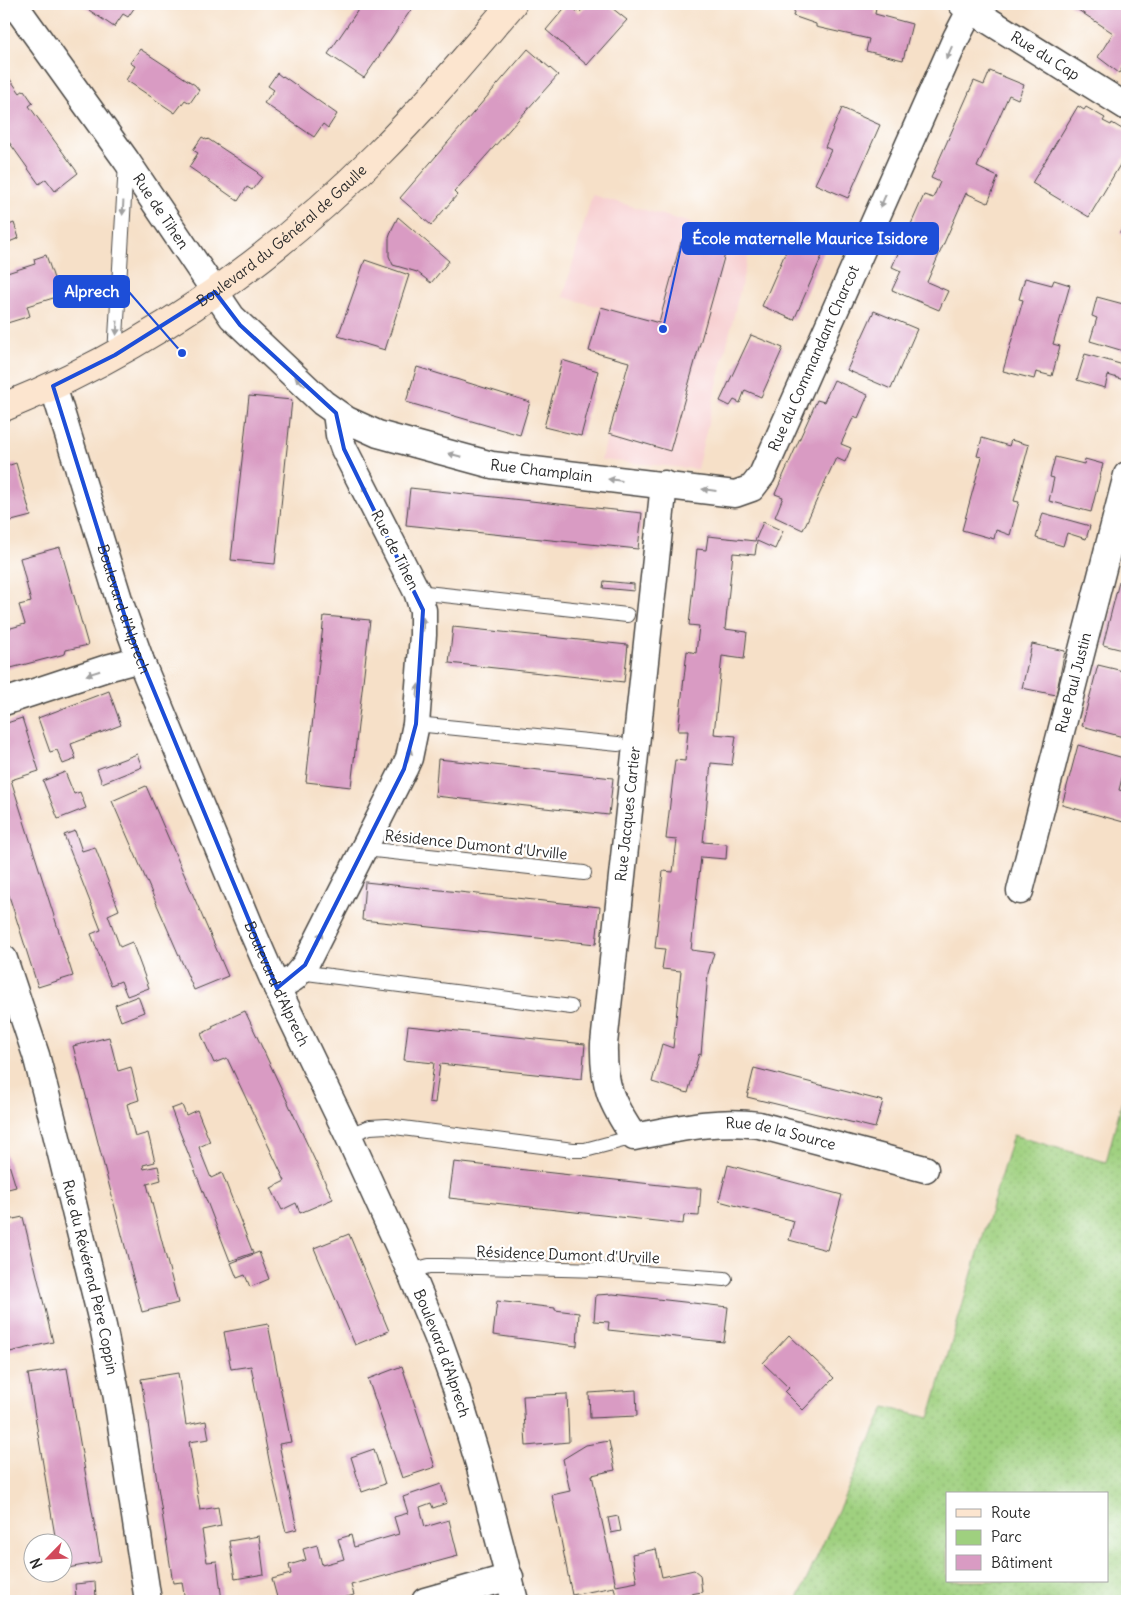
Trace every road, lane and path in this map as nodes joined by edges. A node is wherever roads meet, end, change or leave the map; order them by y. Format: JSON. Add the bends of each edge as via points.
{"nodes":[{"id":1,"x":14,"y":4,"type":"edge"},
{"id":2,"x":512,"y":4,"type":"edge"},
{"id":3,"x":970,"y":5,"type":"edge"},
{"id":4,"x":1127,"y":107,"type":"edge"},
{"id":5,"x":126,"y":160,"type":"junction"},
{"id":6,"x":215,"y":292,"type":"junction"},
{"id":7,"x":115,"y":354,"type":"junction"},
{"id":8,"x":53,"y":386,"type":"junction"},
{"id":9,"x":4,"y":407,"type":"edge"},
{"id":10,"x":336,"y":413,"type":"junction"},
{"id":11,"x":1127,"y":475,"type":"edge"},
{"id":12,"x":664,"y":484,"type":"junction"},
{"id":13,"x":752,"y":488,"type":"joint"},
{"id":14,"x":417,"y":592,"type":"junction"},
{"id":15,"x":628,"y":614,"type":"dead end"},
{"id":16,"x":140,"y":659,"type":"junction"},
{"id":17,"x":4,"y":702,"type":"edge"},
{"id":18,"x":416,"y":724,"type":"junction"},
{"id":19,"x":618,"y":744,"type":"dead end"},
{"id":20,"x":365,"y":849,"type":"junction"},
{"id":21,"x":584,"y":873,"type":"dead end"},
{"id":22,"x":1020,"y":891,"type":"dead end"},
{"id":23,"x":4,"y":959,"type":"edge"},
{"id":24,"x":299,"y":972,"type":"junction"},
{"id":25,"x":278,"y":988,"type":"junction"},
{"id":26,"x":571,"y":1007,"type":"dead end"},
{"id":27,"x":348,"y":1135,"type":"junction"},
{"id":28,"x":634,"y":1137,"type":"junction"},
{"id":29,"x":925,"y":1169,"type":"dead end"},
{"id":30,"x":410,"y":1271,"type":"junction"},
{"id":31,"x":725,"y":1279,"type":"dead end"},
{"id":32,"x":512,"y":1589,"type":"edge"},
{"id":33,"x":148,"y":1601,"type":"edge"},
{"id":34,"x":424,"y":1601,"type":"edge"}],
"edges":[{"from":1,"to":5,"type":"street","name":"Rue de Tihen"},
{"from":2,"to":6,"type":"street","name":"Boulevard du Général de Gaulle","via":[[360,172],[286,238]]},
{"from":3,"to":4,"type":"street","name":"Rue du Cap"},
{"from":3,"to":13,"type":"street","name":"Rue du Commandant Charcot","one_way":true,"via":[[762,475]]},
{"from":5,"to":6,"type":"street","name":"Rue de Tihen"},
{"from":5,"to":7,"type":"lane","name":"Rue de Tihen","one_way":true},
{"from":6,"to":7,"type":"street","name":"Boulevard du Général de Gaulle","via":[[167,325]]},
{"from":10,"to":6,"type":"street","name":"Rue de Tihen","one_way":true,"via":[[240,325]]},
{"from":7,"to":8,"type":"street","name":"Boulevard du Général de Gaulle"},
{"from":8,"to":9,"type":"street","name":"Boulevard du Général de Gaulle"},
{"from":8,"to":16,"type":"street","name":"Boulevard d'Alprech"},
{"from":12,"to":10,"type":"street","name":"Rue Champlain","one_way":true,"via":[[492,465],[378,434]]},
{"from":14,"to":10,"type":"street","name":"Rue de Tihen","one_way":true,"via":[[344,449]]},
{"from":11,"to":22,"type":"street","name":"Rue Paul Justin"},
{"from":13,"to":12,"type":"street","name":"Rue Champlain","one_way":true,"via":[[735,494]]},
{"from":12,"to":28,"type":"street","name":"Rue Jacques Cartier","via":[[604,1044],[607,1087]]},
{"from":14,"to":15,"type":"lane"},
{"from":18,"to":14,"type":"street","name":"Rue de Tihen","one_way":true,"via":[[423,635]]},
{"from":16,"to":17,"type":"street","one_way":true},
{"from":16,"to":25,"type":"street","name":"Boulevard d'Alprech"},
{"from":18,"to":19,"type":"lane"},
{"from":20,"to":18,"type":"street","name":"Rue de Tihen","one_way":true,"via":[[409,758]]},
{"from":20,"to":21,"type":"lane","name":"Résidence Dumont d'Urville"},
{"from":24,"to":20,"type":"street","name":"Rue de Tihen","one_way":true},
{"from":23,"to":33,"type":"street","name":"Rue du Révérend Père Coppin","via":[[33,1046],[103,1326]]},
{"from":24,"to":25,"type":"street","name":"Rue de Tihen"},
{"from":24,"to":26,"type":"lane"},
{"from":25,"to":27,"type":"street","name":"Boulevard d'Alprech"},
{"from":27,"to":28,"type":"lane","via":[[370,1127],[387,1126],[573,1150],[585,1150]]},
{"from":27,"to":30,"type":"street","name":"Boulevard d'Alprech"},
{"from":28,"to":29,"type":"street","name":"Rue de la Source","via":[[713,1123],[745,1123]]},
{"from":30,"to":31,"type":"lane","name":"Résidence Dumont d'Urville","via":[[429,1266],[602,1270]]},
{"from":30,"to":32,"type":"street","name":"Boulevard d'Alprech","via":[[456,1388]]},
{"from":32,"to":34,"type":"street"}]}
